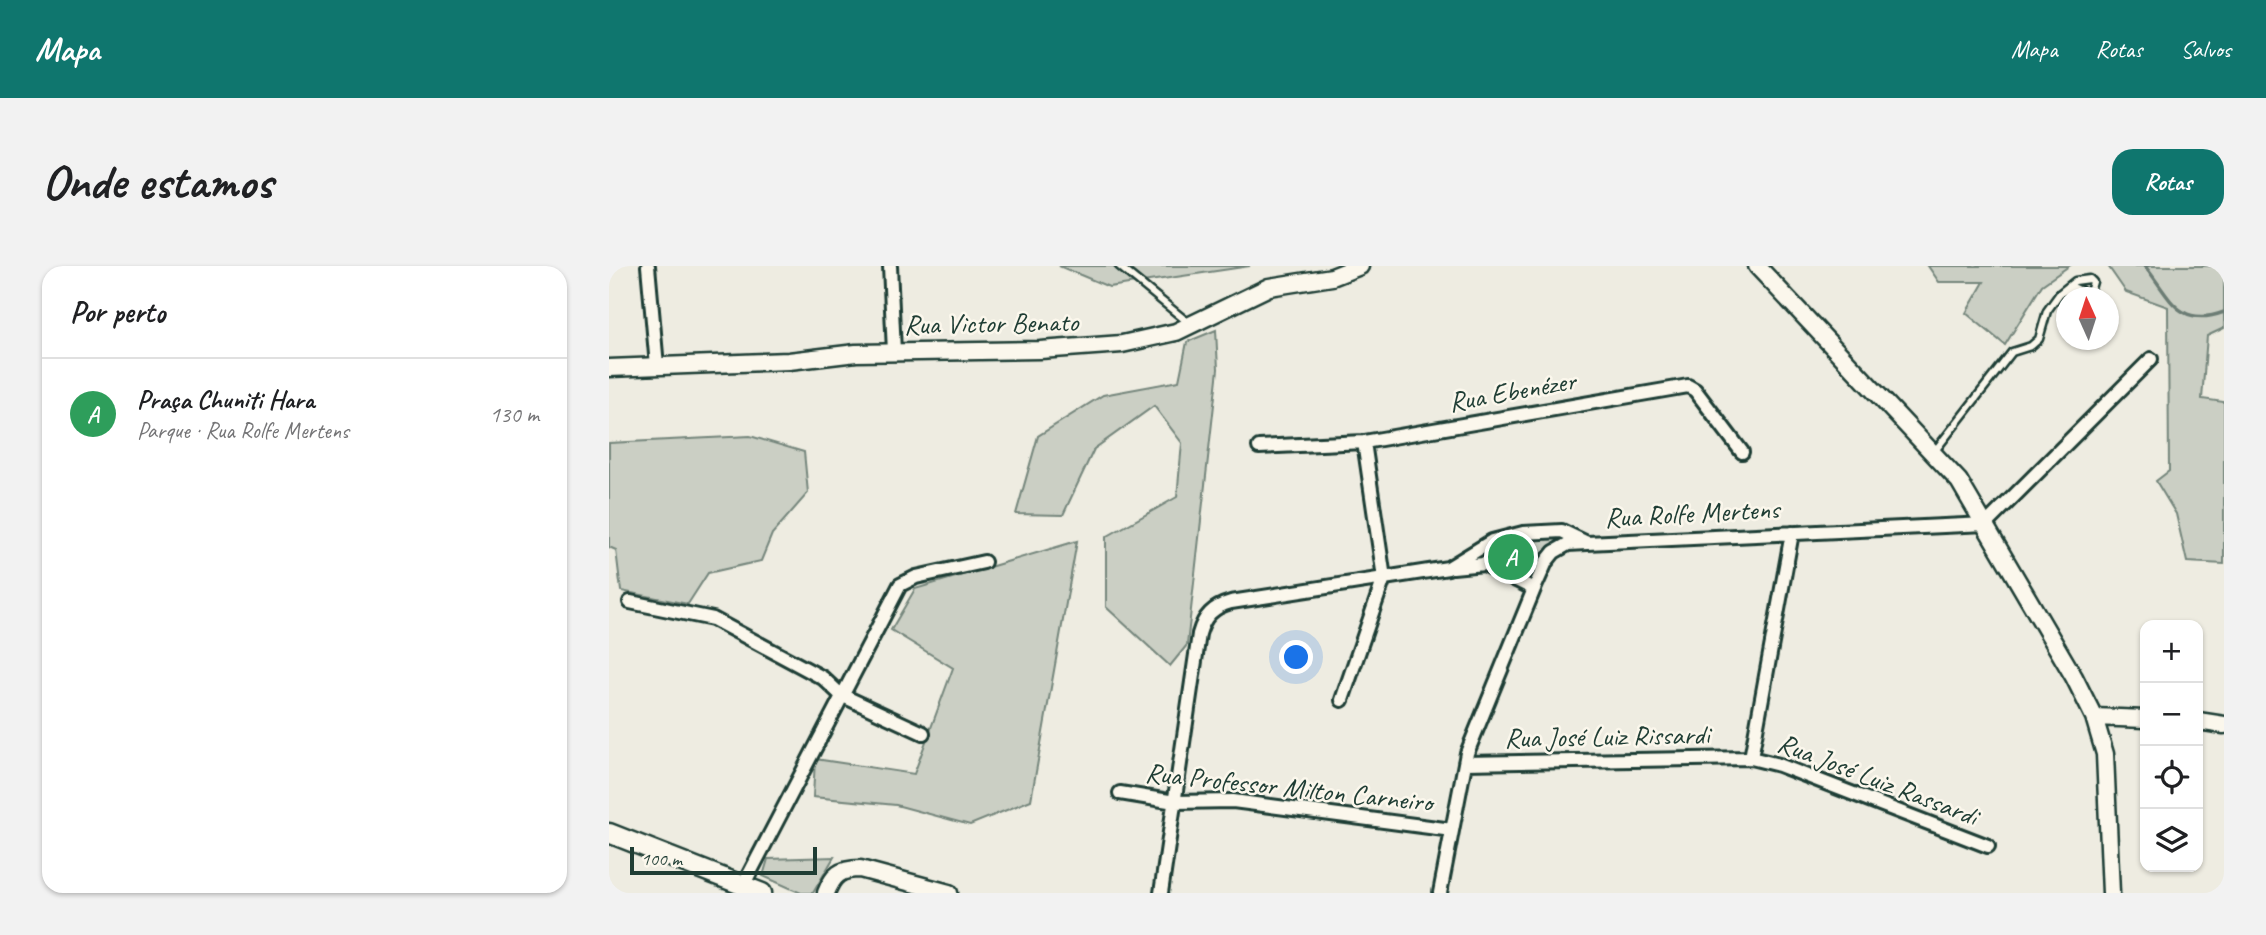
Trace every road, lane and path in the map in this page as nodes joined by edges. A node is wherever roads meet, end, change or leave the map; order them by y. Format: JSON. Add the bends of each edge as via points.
{"nodes":[{"id":1,"x":648,"y":266,"type":"edge"},
{"id":2,"x":890,"y":266,"type":"edge"},
{"id":3,"x":1119,"y":266,"type":"edge"},
{"id":4,"x":1360,"y":266,"type":"edge"},
{"id":5,"x":1756,"y":266,"type":"edge"},
{"id":6,"x":2060,"y":293,"type":"joint"},
{"id":7,"x":2056,"y":299,"type":"edge"},
{"id":8,"x":1192,"y":325,"type":"junction"},
{"id":9,"x":894,"y":352,"type":"junction"},
{"id":10,"x":2151,"y":359,"type":"dead end"},
{"id":11,"x":657,"y":366,"type":"junction"},
{"id":12,"x":609,"y":368,"type":"edge"},
{"id":13,"x":1364,"y":442,"type":"junction"},
{"id":14,"x":1259,"y":447,"type":"dead end"},
{"id":15,"x":1742,"y":452,"type":"dead end"},
{"id":16,"x":1934,"y":452,"type":"junction"},
{"id":17,"x":1986,"y":524,"type":"junction"},
{"id":18,"x":1792,"y":533,"type":"junction"},
{"id":19,"x":1587,"y":543,"type":"junction"},
{"id":20,"x":984,"y":562,"type":"dead end"},
{"id":21,"x":1448,"y":568,"type":"junction"},
{"id":22,"x":1384,"y":578,"type":"junction"},
{"id":23,"x":1534,"y":589,"type":"junction"},
{"id":24,"x":629,"y":602,"type":"dead end"},
{"id":25,"x":841,"y":695,"type":"junction"},
{"id":26,"x":1342,"y":700,"type":"dead end"},
{"id":27,"x":2094,"y":717,"type":"junction"},
{"id":28,"x":2140,"y":719,"type":"edge"},
{"id":29,"x":2203,"y":722,"type":"edge"},
{"id":30,"x":2224,"y":725,"type":"edge"},
{"id":31,"x":923,"y":733,"type":"dead end"},
{"id":32,"x":1751,"y":758,"type":"junction"},
{"id":33,"x":1465,"y":763,"type":"junction"},
{"id":34,"x":1120,"y":793,"type":"dead end"},
{"id":35,"x":1175,"y":802,"type":"junction"},
{"id":36,"x":1452,"y":830,"type":"junction"},
{"id":37,"x":609,"y":833,"type":"edge"},
{"id":38,"x":1988,"y":846,"type":"dead end"},
{"id":39,"x":743,"y":886,"type":"junction"},
{"id":40,"x":762,"y":893,"type":"edge"},
{"id":41,"x":826,"y":893,"type":"edge"},
{"id":42,"x":949,"y":893,"type":"edge"},
{"id":43,"x":1161,"y":893,"type":"edge"},
{"id":44,"x":1440,"y":893,"type":"edge"},
{"id":45,"x":2111,"y":893,"type":"edge"}],
"edges":[{"from":1,"to":11,"type":"street"},
{"from":2,"to":9,"type":"street"},
{"from":3,"to":8,"type":"lane"},
{"from":4,"to":8,"type":"street","name":"Rua Victor Benato","via":[[1332,277],[1269,287]]},
{"from":5,"to":16,"type":"street"},
{"from":6,"to":6,"type":"lane","via":[[2075,288],[2090,292],[2093,282],[2075,281]]},
{"from":7,"to":16,"type":"lane","via":[[2042,320],[2039,339],[2012,352]]},
{"from":8,"to":9,"type":"street","name":"Rua Victor Benato","via":[[1161,337],[1097,346]]},
{"from":9,"to":11,"type":"street","name":"Rua Victor Benato"},
{"from":10,"to":17,"type":"street"},
{"from":11,"to":12,"type":"street","name":"Rua Victor Benato"},
{"from":13,"to":14,"type":"street","name":"Rua Ebenézer"},
{"from":13,"to":15,"type":"street","name":"Rua Ebenézer","via":[[1688,386]]},
{"from":13,"to":22,"type":"street"},
{"from":16,"to":17,"type":"street"},
{"from":17,"to":18,"type":"street","name":"Rua Rolfe Mertens"},
{"from":17,"to":27,"type":"street"},
{"from":18,"to":19,"type":"street","name":"Rua Rolfe Mertens"},
{"from":18,"to":32,"type":"street"},
{"from":19,"to":21,"type":"street","name":"Rua Rolfe Mertens","via":[[1562,531],[1523,533],[1492,541]]},
{"from":19,"to":23,"type":"street","via":[[1568,544],[1554,552]]},
{"from":20,"to":25,"type":"street","via":[[900,585]]},
{"from":21,"to":22,"type":"street","name":"Rua Rolfe Mertens"},
{"from":21,"to":23,"type":"street","via":[[1480,563]]},
{"from":22,"to":26,"type":"street"},
{"from":22,"to":35,"type":"street","name":"Rua Rolfe Mertens","via":[[1231,602],[1208,614],[1199,634]]},
{"from":23,"to":33,"type":"street"},
{"from":24,"to":25,"type":"street","via":[[713,619],[823,678]]},
{"from":25,"to":31,"type":"street"},
{"from":25,"to":39,"type":"street"},
{"from":27,"to":28,"type":"street"},
{"from":27,"to":45,"type":"street","via":[[2105,754]]},
{"from":29,"to":30,"type":"street"},
{"from":32,"to":33,"type":"street","name":"Rua José Luiz Rissardi"},
{"from":32,"to":38,"type":"street","name":"Rua José Luiz Rassardi"},
{"from":33,"to":36,"type":"street"},
{"from":34,"to":35,"type":"street","name":"Rua Professor Milton Carneiro"},
{"from":35,"to":36,"type":"street","name":"Rua Professor Milton Carneiro","via":[[1233,801]]},
{"from":35,"to":43,"type":"street"},
{"from":36,"to":44,"type":"street"},
{"from":37,"to":39,"type":"main road"},
{"from":39,"to":40,"type":"main road"},
{"from":41,"to":42,"type":"street","via":[[837,873],[860,869]]}]}
